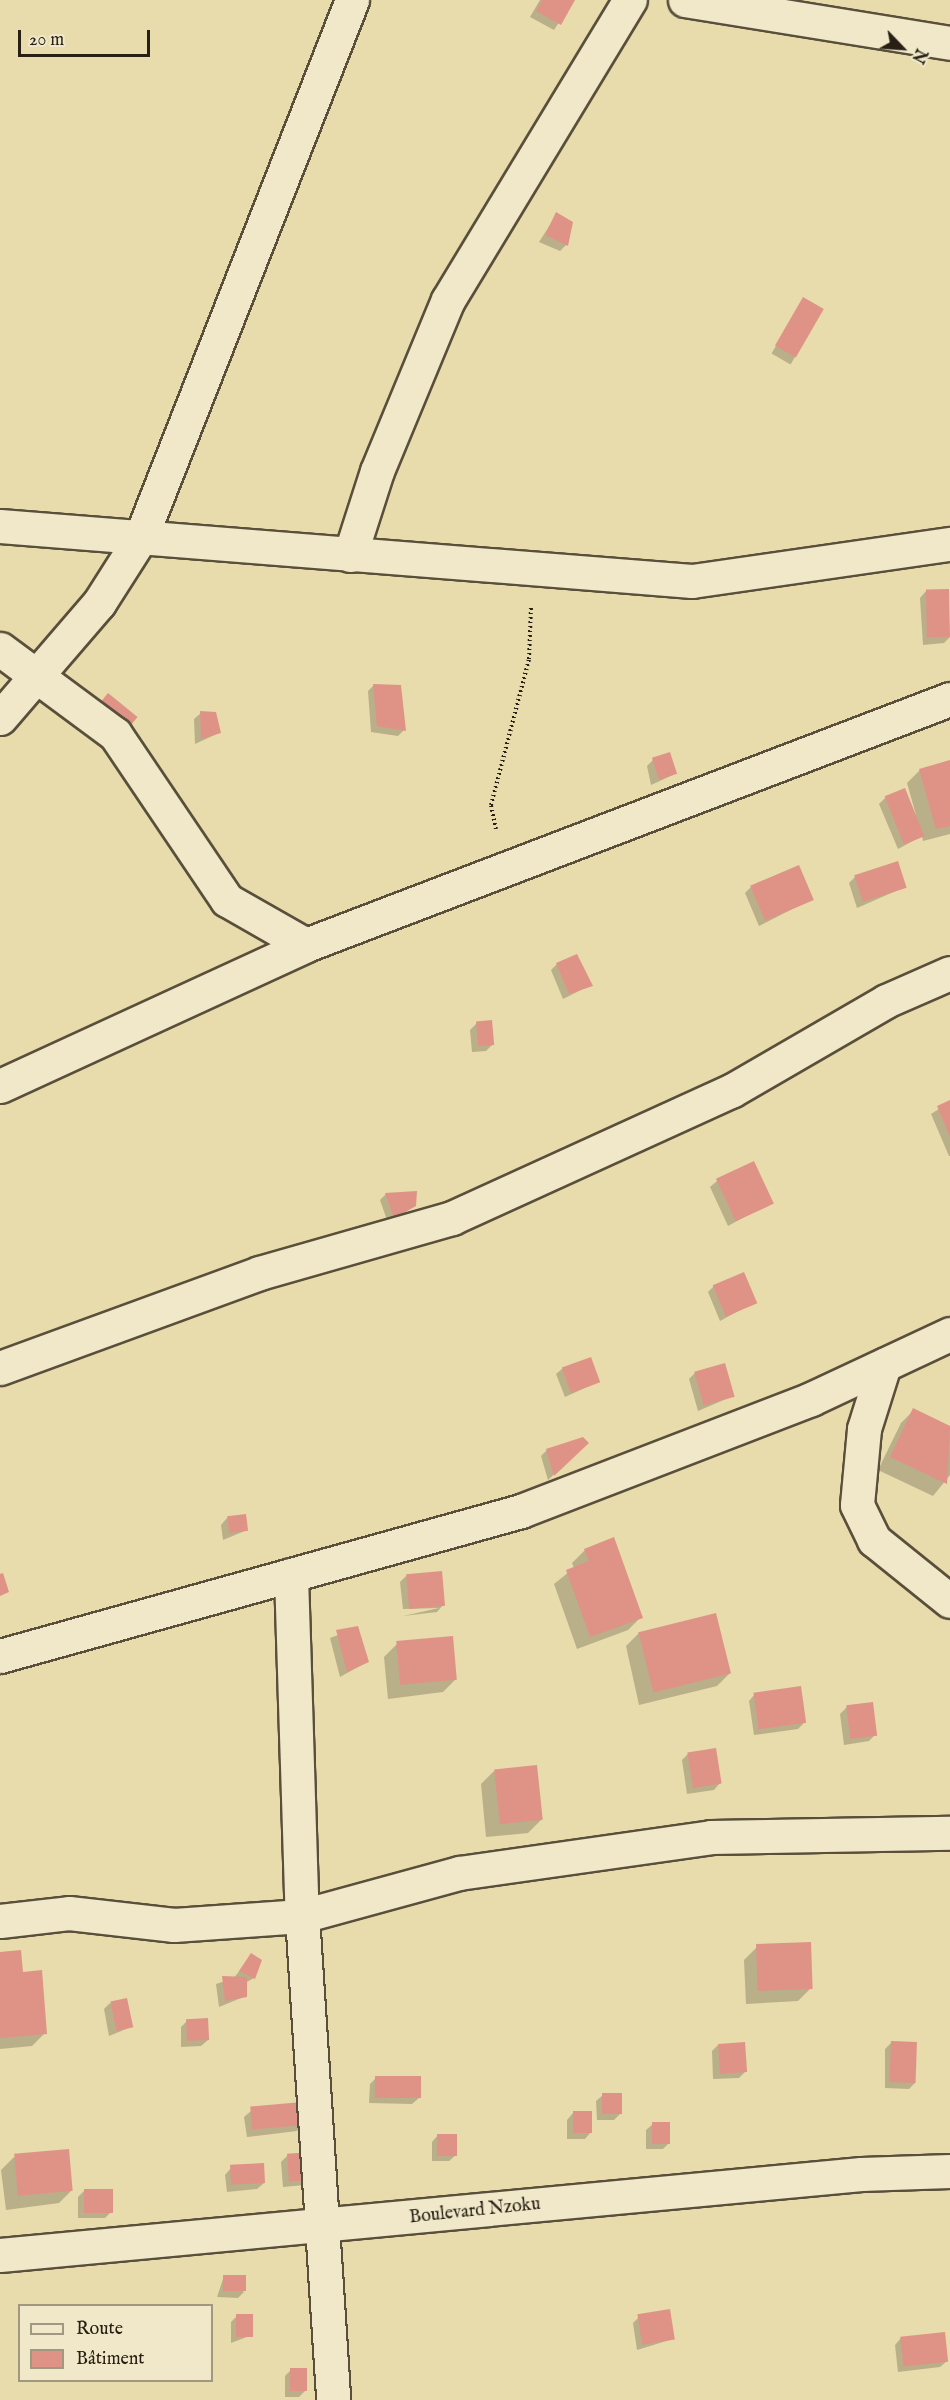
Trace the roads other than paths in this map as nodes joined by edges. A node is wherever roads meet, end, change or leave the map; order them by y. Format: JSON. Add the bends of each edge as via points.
{"nodes":[{"id":1,"x":352,"y":0,"type":"edge"},
{"id":2,"x":630,"y":0,"type":"edge"},
{"id":3,"x":685,"y":0,"type":"edge"},
{"id":4,"x":950,"y":43,"type":"edge"},
{"id":5,"x":0,"y":526,"type":"edge"},
{"id":6,"x":141,"y":537,"type":"junction"},
{"id":7,"x":950,"y":544,"type":"edge"},
{"id":8,"x":350,"y":555,"type":"junction"},
{"id":9,"x":0,"y":649,"type":"edge"},
{"id":10,"x":38,"y":673,"type":"junction"},
{"id":11,"x":950,"y":699,"type":"edge"},
{"id":12,"x":0,"y":718,"type":"edge"},
{"id":13,"x":306,"y":945,"type":"junction"},
{"id":14,"x":950,"y":973,"type":"edge"},
{"id":15,"x":0,"y":1086,"type":"edge"},
{"id":16,"x":950,"y":1334,"type":"edge"},
{"id":17,"x":884,"y":1365,"type":"junction"},
{"id":18,"x":0,"y":1368,"type":"edge"},
{"id":19,"x":291,"y":1575,"type":"junction"},
{"id":20,"x":950,"y":1601,"type":"edge"},
{"id":21,"x":1,"y":1654,"type":"edge"},
{"id":22,"x":950,"y":1833,"type":"edge"},
{"id":23,"x":302,"y":1916,"type":"junction"},
{"id":24,"x":0,"y":1921,"type":"edge"},
{"id":25,"x":950,"y":2171,"type":"edge"},
{"id":26,"x":324,"y":2227,"type":"junction"},
{"id":27,"x":0,"y":2255,"type":"edge"},
{"id":28,"x":333,"y":2400,"type":"edge"}],
"edges":[{"from":1,"to":6,"type":"street"},
{"from":2,"to":8,"type":"street","via":[[448,300],[377,471]]},
{"from":3,"to":4,"type":"street"},
{"from":5,"to":6,"type":"street"},
{"from":6,"to":8,"type":"street"},
{"from":6,"to":10,"type":"street","via":[[99,603]]},
{"from":7,"to":8,"type":"street","via":[[692,581]]},
{"from":9,"to":10,"type":"street"},
{"from":10,"to":12,"type":"street"},
{"from":10,"to":13,"type":"street","via":[[115,734],[227,900]]},
{"from":11,"to":13,"type":"street"},
{"from":13,"to":15,"type":"street"},
{"from":14,"to":18,"type":"street","via":[[886,1001],[731,1091],[452,1218],[259,1273]]},
{"from":16,"to":17,"type":"street"},
{"from":17,"to":19,"type":"street","via":[[811,1399],[521,1511]]},
{"from":17,"to":20,"type":"street","via":[[864,1429],[857,1505],[874,1540]]},
{"from":19,"to":21,"type":"street"},
{"from":19,"to":23,"type":"street"},
{"from":22,"to":23,"type":"street","via":[[711,1837],[459,1873]]},
{"from":23,"to":24,"type":"street","via":[[174,1925],[69,1913]]},
{"from":23,"to":26,"type":"street"},
{"from":25,"to":26,"type":"street","name":"Boulevard Nzoku","via":[[849,2176]]},
{"from":26,"to":27,"type":"street","name":"Boulevard Nzoku"},
{"from":26,"to":28,"type":"street"}]}
